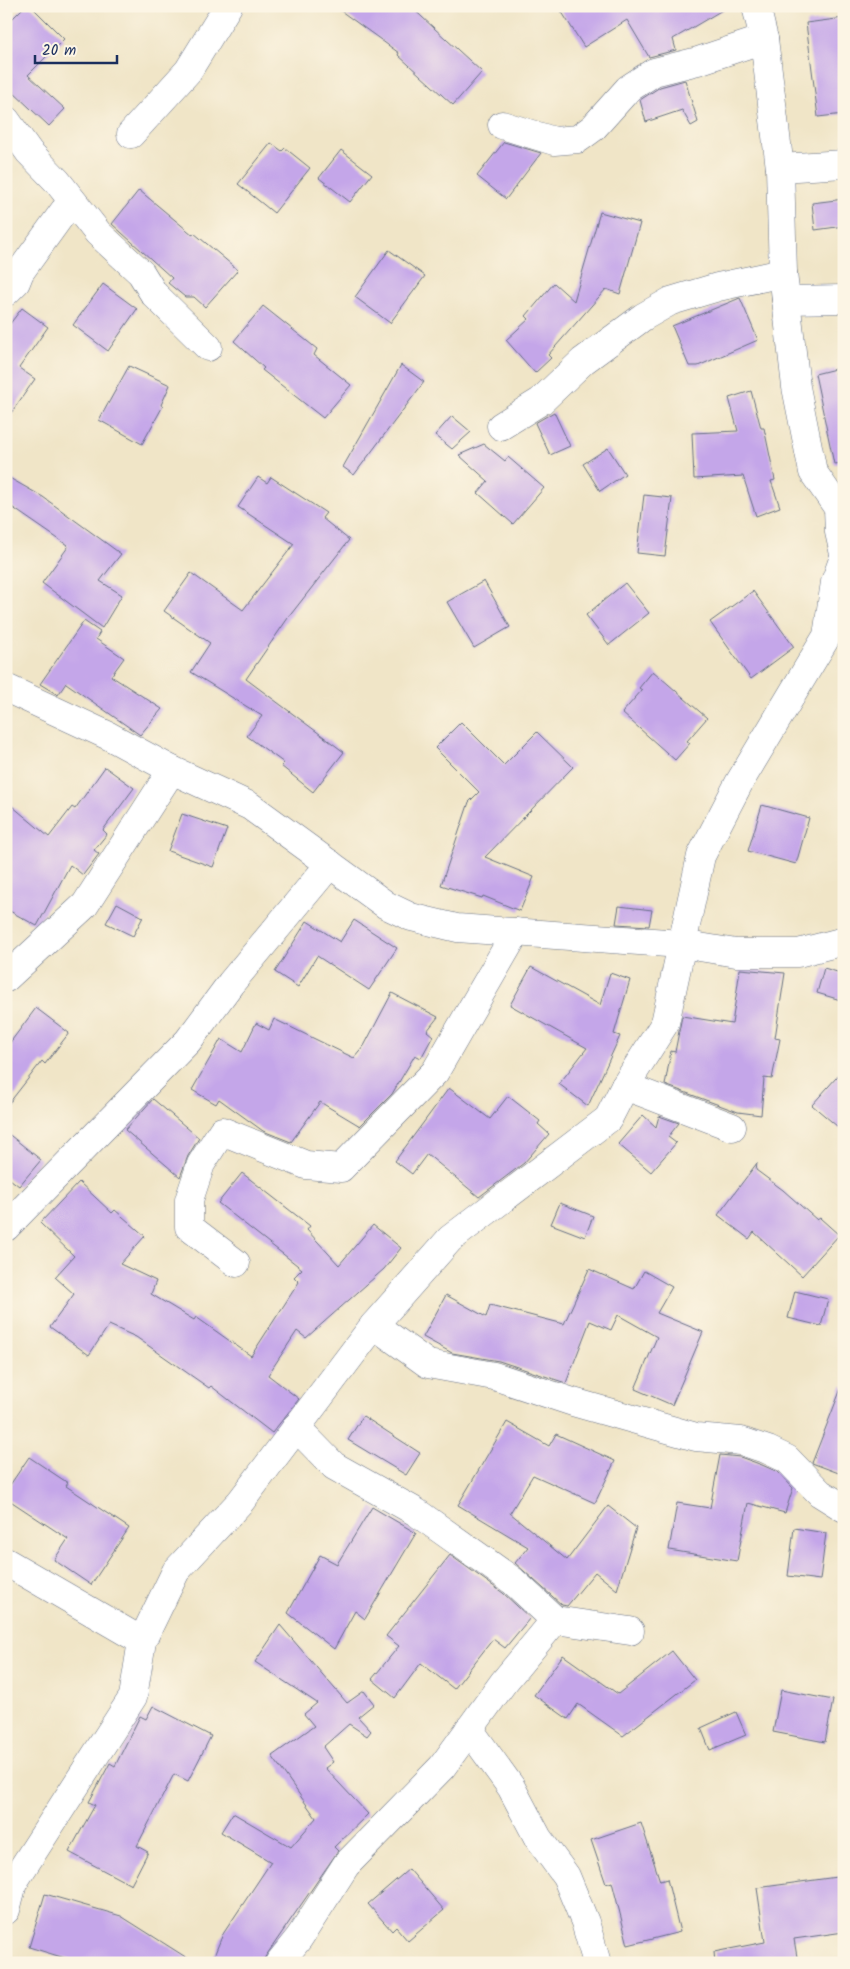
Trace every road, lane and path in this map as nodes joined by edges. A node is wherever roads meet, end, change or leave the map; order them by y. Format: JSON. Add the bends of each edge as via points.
{"nodes":[{"id":1,"x":228,"y":6,"type":"edge"},
{"id":2,"x":756,"y":6,"type":"edge"},
{"id":3,"x":764,"y":39,"type":"junction"},
{"id":4,"x":6,"y":120,"type":"edge"},
{"id":5,"x":502,"y":125,"type":"dead end"},
{"id":6,"x":131,"y":134,"type":"dead end"},
{"id":7,"x":844,"y":164,"type":"edge"},
{"id":8,"x":780,"y":168,"type":"junction"},
{"id":9,"x":74,"y":204,"type":"junction"},
{"id":10,"x":784,"y":286,"type":"junction"},
{"id":11,"x":6,"y":292,"type":"edge"},
{"id":12,"x":844,"y":299,"type":"edge"},
{"id":13,"x":208,"y":347,"type":"dead end"},
{"id":14,"x":501,"y":426,"type":"dead end"},
{"id":15,"x":813,"y":472,"type":"junction"},
{"id":16,"x":844,"y":484,"type":"edge"},
{"id":17,"x":844,"y":556,"type":"edge"},
{"id":18,"x":836,"y":639,"type":"edge"},
{"id":19,"x":6,"y":688,"type":"edge"},
{"id":20,"x":172,"y":770,"type":"junction"},
{"id":21,"x":330,"y":864,"type":"junction"},
{"id":22,"x":516,"y":932,"type":"junction"},
{"id":23,"x":844,"y":941,"type":"edge"},
{"id":24,"x":681,"y":944,"type":"junction"},
{"id":25,"x":6,"y":978,"type":"edge"},
{"id":26,"x":624,"y":1086,"type":"junction"},
{"id":27,"x":732,"y":1128,"type":"dead end"},
{"id":28,"x":6,"y":1227,"type":"edge"},
{"id":29,"x":236,"y":1263,"type":"dead end"},
{"id":30,"x":374,"y":1324,"type":"junction"},
{"id":31,"x":296,"y":1427,"type":"junction"},
{"id":32,"x":844,"y":1508,"type":"edge"},
{"id":33,"x":6,"y":1562,"type":"edge"},
{"id":34,"x":555,"y":1620,"type":"junction"},
{"id":35,"x":630,"y":1631,"type":"dead end"},
{"id":36,"x":142,"y":1641,"type":"junction"},
{"id":37,"x":469,"y":1729,"type":"junction"},
{"id":38,"x":10,"y":1881,"type":"edge"},
{"id":39,"x":6,"y":1910,"type":"edge"},
{"id":40,"x":279,"y":1963,"type":"edge"},
{"id":41,"x":597,"y":1963,"type":"edge"}],
"edges":[{"from":1,"to":6,"type":"street","via":[[188,71]]},
{"from":2,"to":3,"type":"street"},
{"from":3,"to":5,"type":"street","via":[[654,72],[628,89],[593,128],[578,139],[554,141]]},
{"from":3,"to":8,"type":"street"},
{"from":4,"to":9,"type":"street"},
{"from":7,"to":8,"type":"street"},
{"from":8,"to":10,"type":"street"},
{"from":9,"to":11,"type":"street","via":[[64,211]]},
{"from":9,"to":13,"type":"street","via":[[98,233],[141,273],[154,294]]},
{"from":10,"to":12,"type":"street"},
{"from":10,"to":14,"type":"street","via":[[718,287],[672,300],[583,361],[541,401]]},
{"from":10,"to":15,"type":"street","via":[[796,387]]},
{"from":15,"to":16,"type":"street"},
{"from":15,"to":17,"type":"street","via":[[838,508]]},
{"from":17,"to":18,"type":"street","via":[[835,582]]},
{"from":18,"to":24,"type":"street","via":[[739,783],[701,856]]},
{"from":19,"to":20,"type":"street","via":[[109,736]]},
{"from":20,"to":21,"type":"street","via":[[250,806]]},
{"from":20,"to":25,"type":"street","via":[[85,905]]},
{"from":21,"to":22,"type":"street","via":[[386,905],[411,917],[457,928]]},
{"from":21,"to":28,"type":"street","via":[[188,1040]]},
{"from":22,"to":24,"type":"street"},
{"from":22,"to":29,"type":"street","via":[[435,1072],[341,1168],[306,1164],[222,1131],[201,1164],[189,1200],[189,1227]]},
{"from":23,"to":24,"type":"street","via":[[798,953],[736,953]]},
{"from":24,"to":26,"type":"street","via":[[665,1023]]},
{"from":26,"to":27,"type":"street"},
{"from":26,"to":30,"type":"street","via":[[608,1119],[450,1239]]},
{"from":30,"to":31,"type":"street"},
{"from":30,"to":32,"type":"street","via":[[428,1364],[494,1376],[696,1437],[741,1441],[768,1450],[787,1459],[820,1493]]},
{"from":31,"to":34,"type":"street","via":[[334,1466],[416,1512],[513,1581]]},
{"from":31,"to":36,"type":"street","via":[[241,1501],[176,1571]]},
{"from":33,"to":36,"type":"street"},
{"from":34,"to":35,"type":"street"},
{"from":34,"to":37,"type":"street"},
{"from":36,"to":38,"type":"street","via":[[133,1697]]},
{"from":37,"to":40,"type":"street","via":[[442,1767],[346,1865],[300,1938]]},
{"from":37,"to":41,"type":"street","via":[[511,1787],[538,1838],[566,1876]]},
{"from":38,"to":39,"type":"street"}]}
